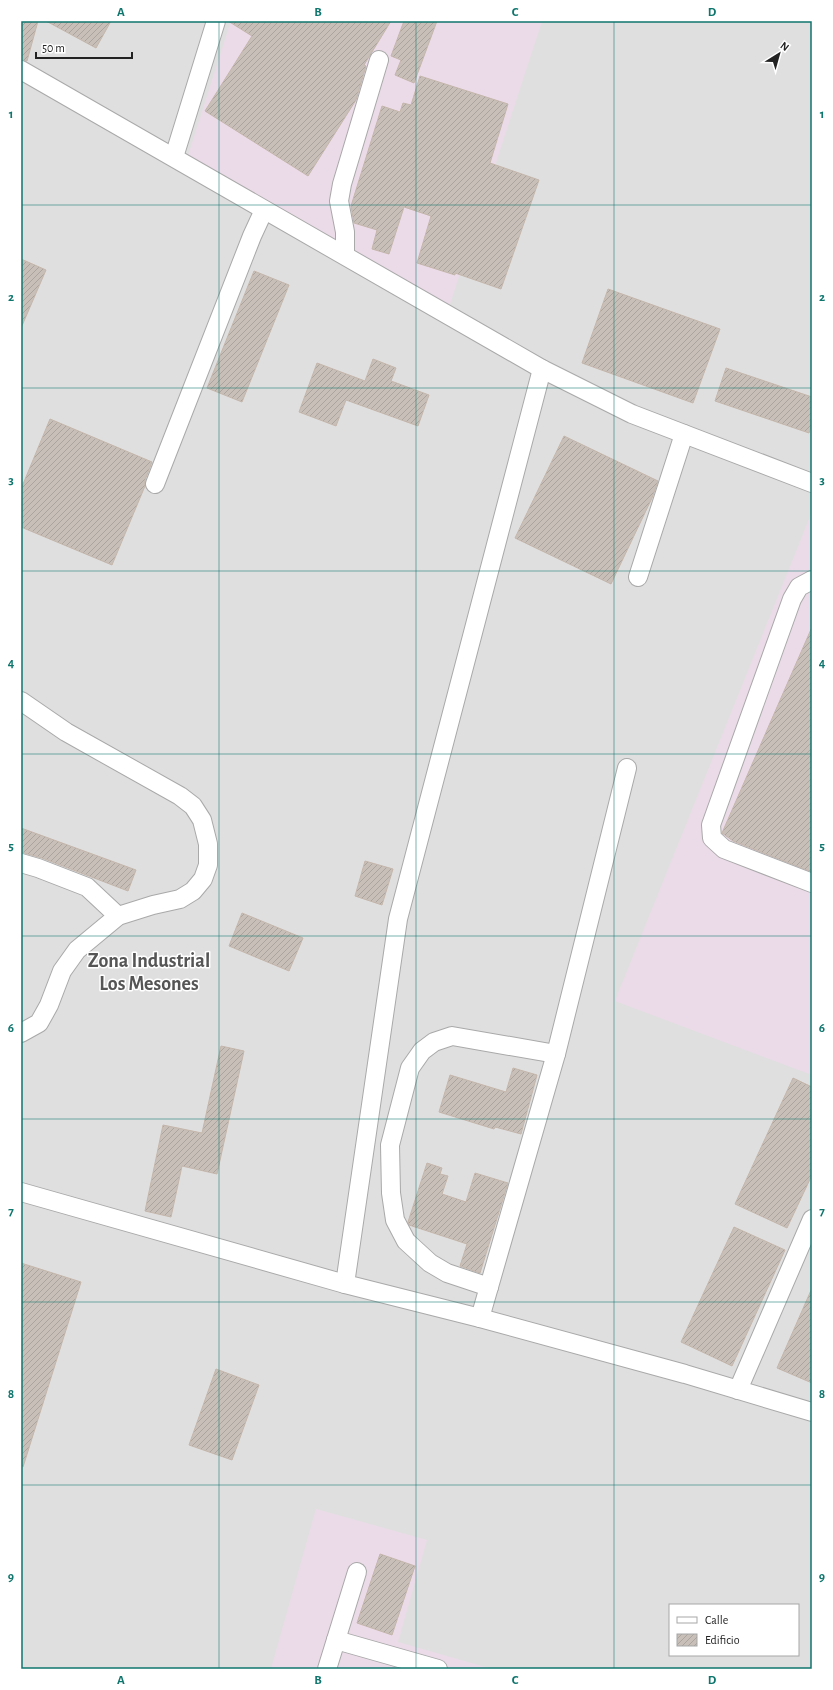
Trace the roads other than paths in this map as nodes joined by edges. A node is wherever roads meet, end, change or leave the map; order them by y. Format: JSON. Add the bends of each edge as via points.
{"nodes":[{"id":1,"x":216,"y":21,"type":"edge"},
{"id":2,"x":379,"y":60,"type":"dead end"},
{"id":3,"x":22,"y":73,"type":"edge"},
{"id":4,"x":174,"y":157,"type":"junction"},
{"id":5,"x":264,"y":210,"type":"junction"},
{"id":6,"x":345,"y":256,"type":"junction"},
{"id":7,"x":542,"y":369,"type":"junction"},
{"id":8,"x":684,"y":434,"type":"junction"},
{"id":9,"x":812,"y":483,"type":"edge"},
{"id":10,"x":155,"y":484,"type":"dead end"},
{"id":11,"x":638,"y":577,"type":"dead end"},
{"id":12,"x":812,"y":580,"type":"edge"},
{"id":13,"x":21,"y":702,"type":"edge"},
{"id":14,"x":627,"y":768,"type":"dead end"},
{"id":15,"x":21,"y":863,"type":"edge"},
{"id":16,"x":812,"y":883,"type":"edge"},
{"id":17,"x":118,"y":916,"type":"junction"},
{"id":18,"x":21,"y":1033,"type":"edge"},
{"id":19,"x":556,"y":1054,"type":"junction"},
{"id":20,"x":21,"y":1192,"type":"edge"},
{"id":21,"x":812,"y":1219,"type":"edge"},
{"id":22,"x":345,"y":1284,"type":"junction"},
{"id":23,"x":489,"y":1287,"type":"junction"},
{"id":24,"x":480,"y":1318,"type":"junction"},
{"id":25,"x":738,"y":1390,"type":"junction"},
{"id":26,"x":812,"y":1412,"type":"edge"},
{"id":27,"x":357,"y":1572,"type":"dead end"},
{"id":28,"x":336,"y":1640,"type":"junction"},
{"id":29,"x":327,"y":1669,"type":"edge"},
{"id":30,"x":438,"y":1669,"type":"edge"}],
"edges":[{"from":1,"to":4,"type":"street"},
{"from":2,"to":6,"type":"street","via":[[339,200],[345,232]]},
{"from":3,"to":4,"type":"street"},
{"from":4,"to":5,"type":"street"},
{"from":5,"to":6,"type":"street"},
{"from":5,"to":10,"type":"street"},
{"from":6,"to":7,"type":"street"},
{"from":7,"to":8,"type":"street","via":[[632,414]]},
{"from":7,"to":22,"type":"street","via":[[398,919]]},
{"from":8,"to":9,"type":"street"},
{"from":8,"to":11,"type":"street"},
{"from":12,"to":16,"type":"street","via":[[799,587],[792,599],[710,831],[712,838],[724,849]]},
{"from":13,"to":17,"type":"street","via":[[66,732],[180,796],[193,806],[202,820],[208,844],[208,864],[202,879],[193,891],[180,899]]},
{"from":14,"to":19,"type":"street"},
{"from":15,"to":17,"type":"street","via":[[87,887]]},
{"from":17,"to":18,"type":"street","via":[[77,950],[62,971],[39,1023]]},
{"from":19,"to":23,"type":"street"},
{"from":19,"to":23,"type":"street","via":[[452,1036],[434,1042],[422,1051],[410,1068],[390,1145],[391,1193],[395,1220],[406,1240],[430,1263],[447,1273]]},
{"from":20,"to":22,"type":"street"},
{"from":21,"to":25,"type":"street"},
{"from":22,"to":24,"type":"street"},
{"from":23,"to":24,"type":"street"},
{"from":24,"to":25,"type":"street"},
{"from":25,"to":26,"type":"street"},
{"from":27,"to":28,"type":"street"},
{"from":28,"to":29,"type":"street"},
{"from":28,"to":30,"type":"street"}]}
